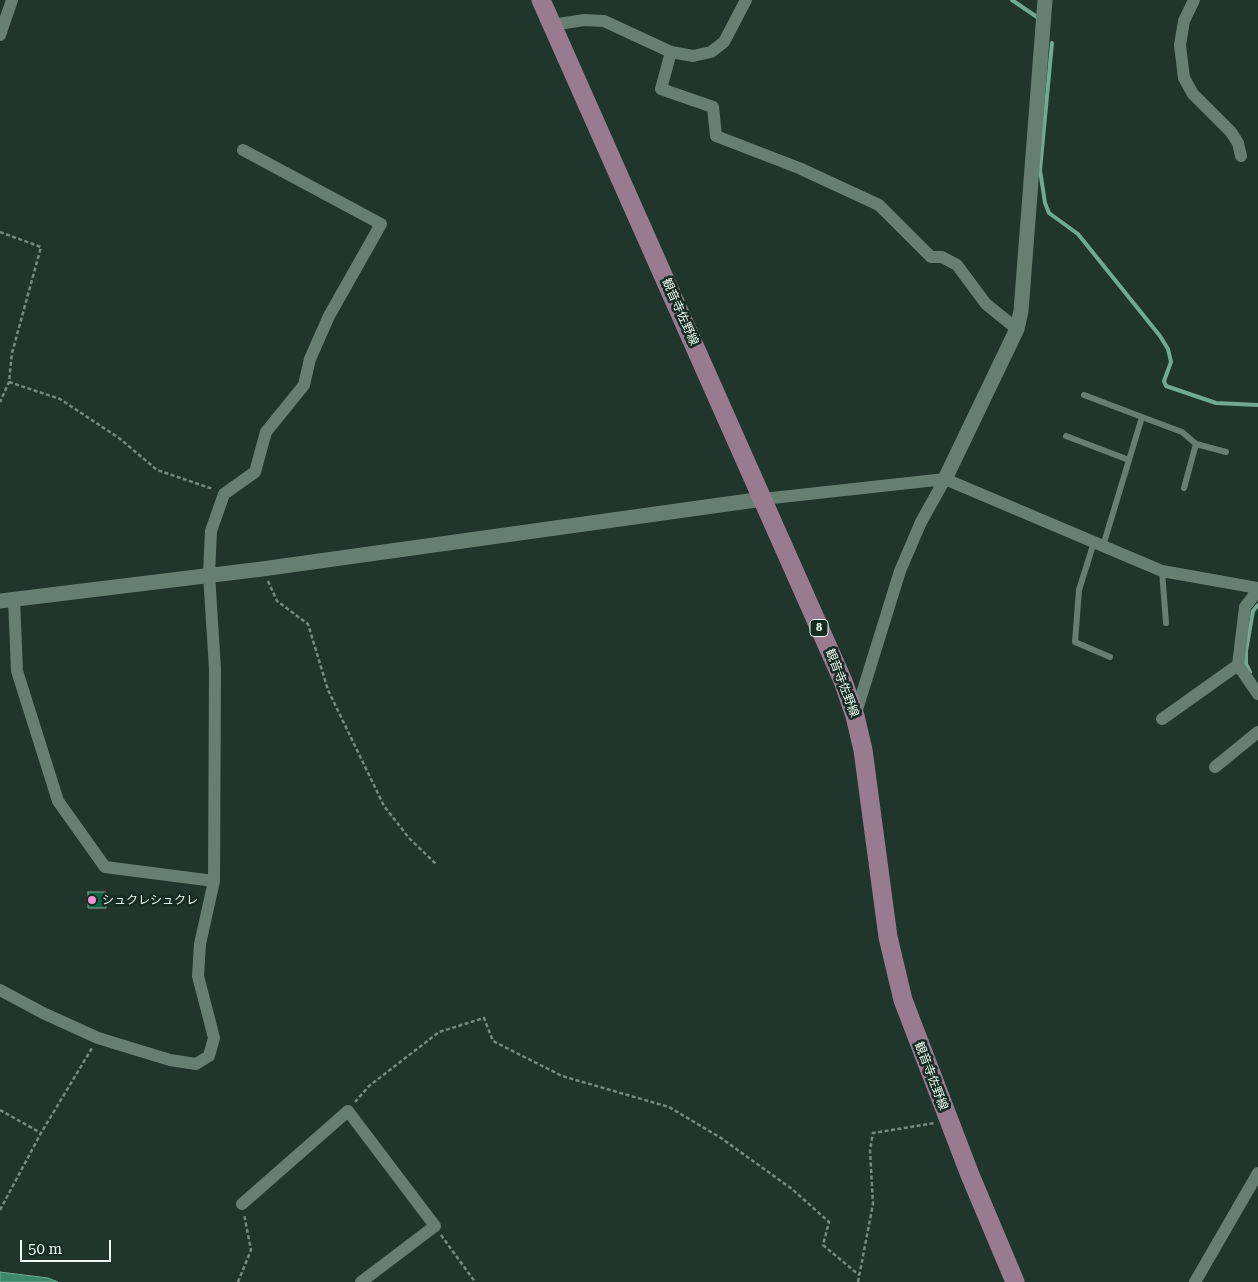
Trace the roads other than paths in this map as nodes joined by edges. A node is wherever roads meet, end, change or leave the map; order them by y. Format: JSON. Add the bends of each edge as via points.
{"nodes":[{"id":1,"x":12,"y":0,"type":"edge"},
{"id":2,"x":540,"y":0,"type":"edge"},
{"id":3,"x":746,"y":0,"type":"edge"},
{"id":4,"x":1045,"y":0,"type":"edge"},
{"id":5,"x":1194,"y":0,"type":"edge"},
{"id":6,"x":552,"y":25,"type":"junction"},
{"id":7,"x":0,"y":35,"type":"edge"},
{"id":8,"x":671,"y":52,"type":"junction"},
{"id":9,"x":243,"y":150,"type":"dead end"},
{"id":10,"x":1241,"y":156,"type":"dead end"},
{"id":11,"x":1017,"y":329,"type":"junction"},
{"id":12,"x":1084,"y":395,"type":"dead end"},
{"id":13,"x":1142,"y":417,"type":"junction"},
{"id":14,"x":1066,"y":436,"type":"dead end"},
{"id":15,"x":1196,"y":444,"type":"junction"},
{"id":16,"x":1226,"y":452,"type":"dead end"},
{"id":17,"x":1129,"y":460,"type":"junction"},
{"id":18,"x":946,"y":479,"type":"junction"},
{"id":19,"x":1184,"y":488,"type":"dead end"},
{"id":20,"x":762,"y":499,"type":"junction"},
{"id":21,"x":1099,"y":544,"type":"junction"},
{"id":22,"x":1162,"y":571,"type":"junction"},
{"id":23,"x":209,"y":574,"type":"junction"},
{"id":24,"x":1258,"y":589,"type":"edge"},
{"id":25,"x":7,"y":600,"type":"edge"},
{"id":26,"x":1166,"y":623,"type":"dead end"},
{"id":27,"x":1110,"y":657,"type":"dead end"},
{"id":28,"x":1238,"y":665,"type":"junction"},
{"id":29,"x":1258,"y":694,"type":"edge"},
{"id":30,"x":855,"y":716,"type":"junction"},
{"id":31,"x":1162,"y":719,"type":"dead end"},
{"id":32,"x":1258,"y":732,"type":"edge"},
{"id":33,"x":1215,"y":767,"type":"dead end"},
{"id":34,"x":214,"y":880,"type":"junction"},
{"id":35,"x":1,"y":988,"type":"edge"},
{"id":36,"x":1258,"y":1173,"type":"edge"},
{"id":37,"x":242,"y":1204,"type":"road end"},
{"id":38,"x":361,"y":1282,"type":"edge"},
{"id":39,"x":1015,"y":1282,"type":"edge"},
{"id":40,"x":1195,"y":1282,"type":"edge"}],
"edges":[{"from":1,"to":7,"type":"street"},
{"from":2,"to":6,"type":"main road","name":"観音寺佐野線","number":"8"},
{"from":3,"to":8,"type":"street","via":[[724,42],[711,52],[693,56]]},
{"from":4,"to":11,"type":"street"},
{"from":5,"to":10,"type":"street","via":[[1184,21],[1180,45],[1184,78],[1193,94],[1231,132]]},
{"from":6,"to":8,"type":"street","via":[[584,20],[604,21]]},
{"from":6,"to":20,"type":"main road","name":"観音寺佐野線","number":"8"},
{"from":8,"to":11,"type":"street","via":[[661,89],[713,107],[716,136],[799,168],[879,205],[931,257],[942,257],[957,265],[986,304]]},
{"from":9,"to":23,"type":"street","via":[[381,224],[329,316],[310,360],[304,385],[266,432],[254,472],[224,494],[210,531]]},
{"from":11,"to":18,"type":"street"},
{"from":12,"to":13,"type":"lane"},
{"from":13,"to":15,"type":"lane","via":[[1182,432]]},
{"from":13,"to":17,"type":"lane"},
{"from":14,"to":17,"type":"lane"},
{"from":15,"to":16,"type":"lane"},
{"from":15,"to":19,"type":"lane"},
{"from":17,"to":21,"type":"lane"},
{"from":18,"to":20,"type":"street"},
{"from":18,"to":21,"type":"street"},
{"from":18,"to":30,"type":"street","via":[[921,522],[900,571]]},
{"from":20,"to":23,"type":"street"},
{"from":20,"to":30,"type":"main road","name":"観音寺佐野線","number":"8","via":[[843,681]]},
{"from":21,"to":22,"type":"street"},
{"from":21,"to":27,"type":"lane","via":[[1079,590],[1075,642]]},
{"from":22,"to":24,"type":"street"},
{"from":22,"to":26,"type":"lane"},
{"from":23,"to":25,"type":"street"},
{"from":23,"to":34,"type":"street","via":[[215,668]]},
{"from":24,"to":28,"type":"street","via":[[1245,607]]},
{"from":25,"to":34,"type":"street","via":[[17,671],[58,801],[105,867]]},
{"from":28,"to":29,"type":"street"},
{"from":28,"to":31,"type":"street"},
{"from":30,"to":39,"type":"main road","name":"観音寺佐野線","number":"8","via":[[863,750],[895,971],[948,1120]]},
{"from":32,"to":33,"type":"street"},
{"from":34,"to":35,"type":"street","via":[[200,944],[198,976],[214,1038],[209,1056],[196,1064],[170,1060],[98,1038],[43,1013]]},
{"from":36,"to":40,"type":"street"},
{"from":37,"to":38,"type":"street","via":[[348,1111],[435,1226]]}]}
